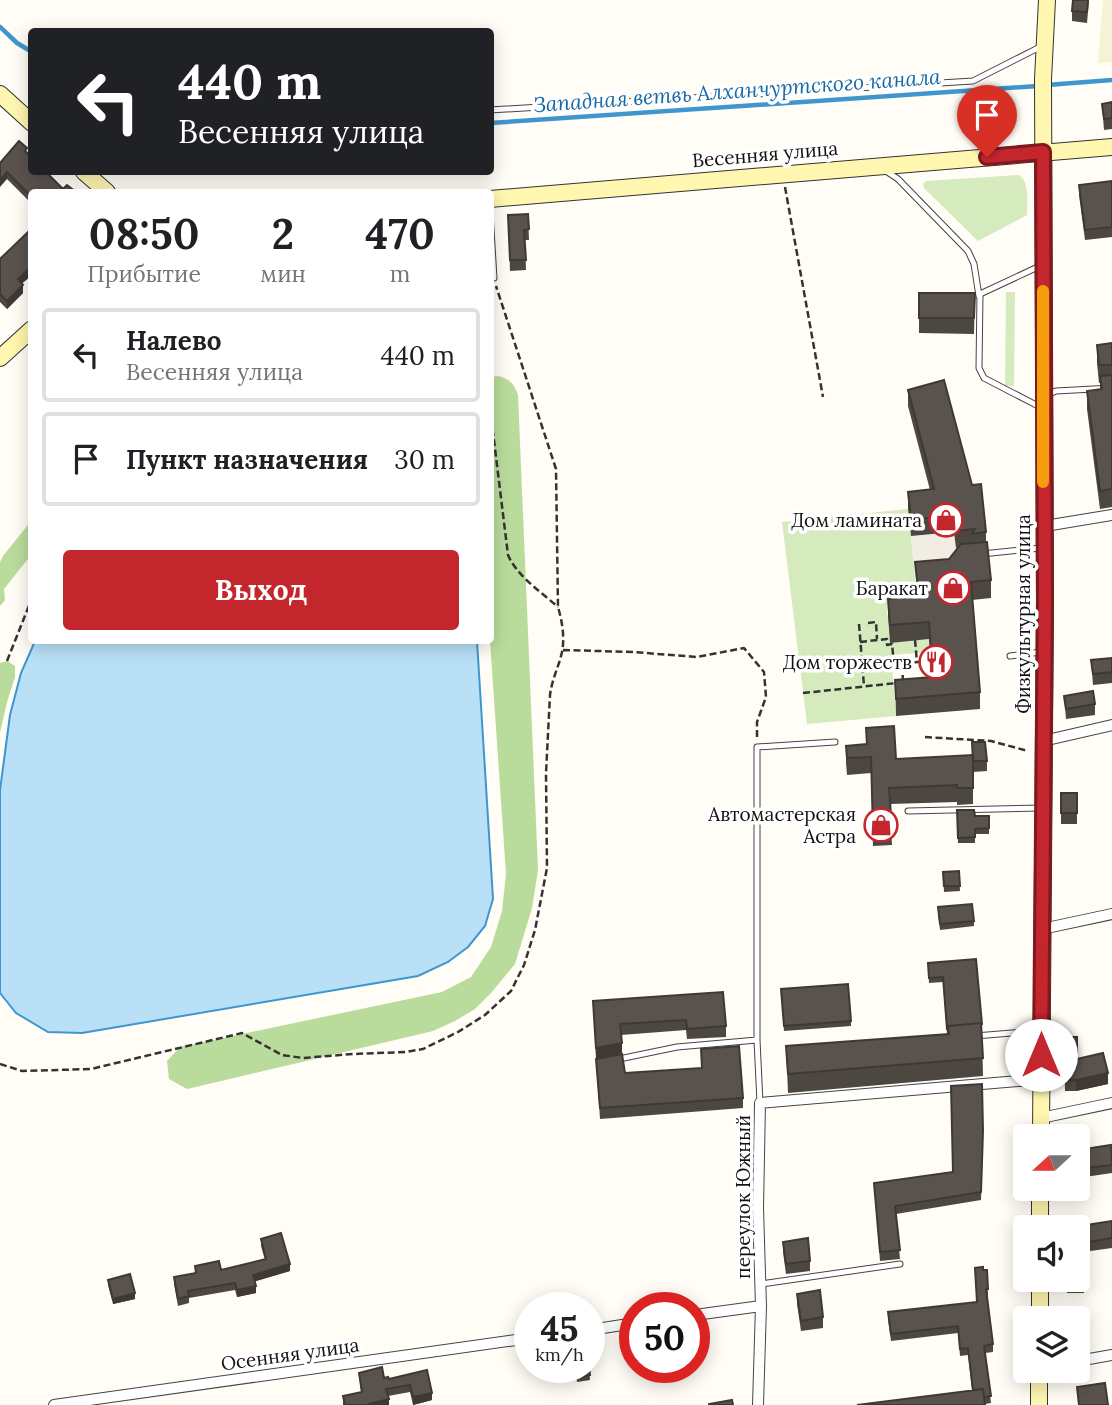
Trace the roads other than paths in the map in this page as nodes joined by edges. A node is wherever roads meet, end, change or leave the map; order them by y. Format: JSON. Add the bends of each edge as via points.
{"nodes":[{"id":1,"x":1047,"y":0,"type":"edge"},
{"id":2,"x":1045,"y":45,"type":"junction"},
{"id":3,"x":2,"y":100,"type":"edge"},
{"id":4,"x":494,"y":110,"type":"edge"},
{"id":5,"x":28,"y":120,"type":"edge"},
{"id":6,"x":1112,"y":147,"type":"edge"},
{"id":7,"x":1043,"y":152,"type":"junction"},
{"id":8,"x":876,"y":166,"type":"junction"},
{"id":9,"x":87,"y":175,"type":"edge"},
{"id":10,"x":104,"y":189,"type":"edge"},
{"id":11,"x":494,"y":199,"type":"edge"},
{"id":12,"x":1043,"y":265,"type":"junction"},
{"id":13,"x":979,"y":299,"type":"junction"},
{"id":14,"x":28,"y":333,"type":"edge"},
{"id":15,"x":0,"y":359,"type":"edge"},
{"id":16,"x":1112,"y":388,"type":"edge"},
{"id":17,"x":1043,"y":409,"type":"junction"},
{"id":18,"x":1112,"y":515,"type":"edge"},
{"id":19,"x":1045,"y":526,"type":"junction"},
{"id":20,"x":1045,"y":548,"type":"junction"},
{"id":21,"x":970,"y":555,"type":"edge"},
{"id":22,"x":1045,"y":652,"type":"junction"},
{"id":23,"x":1010,"y":656,"type":"dead end"},
{"id":24,"x":1112,"y":724,"type":"edge"},
{"id":25,"x":835,"y":742,"type":"dead end"},
{"id":26,"x":1043,"y":748,"type":"junction"},
{"id":27,"x":1042,"y":808,"type":"junction"},
{"id":28,"x":908,"y":811,"type":"dead end"},
{"id":29,"x":1112,"y":914,"type":"edge"},
{"id":30,"x":1042,"y":929,"type":"junction"},
{"id":31,"x":1041,"y":1030,"type":"junction"},
{"id":32,"x":974,"y":1037,"type":"edge"},
{"id":33,"x":757,"y":1040,"type":"junction"},
{"id":34,"x":611,"y":1061,"type":"edge"},
{"id":35,"x":1041,"y":1079,"type":"junction"},
{"id":36,"x":760,"y":1102,"type":"junction"},
{"id":37,"x":1112,"y":1103,"type":"edge"},
{"id":38,"x":1041,"y":1118,"type":"junction"},
{"id":39,"x":1041,"y":1124,"type":"edge"},
{"id":40,"x":900,"y":1264,"type":"dead end"},
{"id":41,"x":761,"y":1284,"type":"junction"},
{"id":42,"x":761,"y":1306,"type":"junction"},
{"id":43,"x":710,"y":1313,"type":"edge"},
{"id":44,"x":514,"y":1340,"type":"edge"},
{"id":45,"x":1112,"y":1355,"type":"edge"},
{"id":46,"x":1090,"y":1359,"type":"edge"},
{"id":47,"x":1039,"y":1383,"type":"edge"},
{"id":48,"x":54,"y":1405,"type":"edge"},
{"id":49,"x":758,"y":1405,"type":"edge"},
{"id":50,"x":1039,"y":1405,"type":"edge"}],
"edges":[{"from":1,"to":2,"type":"main road","name":"Физкультурная улица"},
{"from":2,"to":4,"type":"lane","via":[[974,81]]},
{"from":2,"to":7,"type":"main road","name":"Физкультурная улица"},
{"from":3,"to":5,"type":"main road"},
{"from":6,"to":7,"type":"main road","name":"Весенняя улица"},
{"from":7,"to":8,"type":"main road","name":"Весенняя улица"},
{"from":7,"to":12,"type":"main road","name":"Физкультурная улица"},
{"from":8,"to":11,"type":"main road","name":"Весенняя улица"},
{"from":8,"to":13,"type":"lane","via":[[898,179],[968,251]]},
{"from":9,"to":10,"type":"main road"},
{"from":12,"to":13,"type":"lane","via":[[983,292]]},
{"from":12,"to":17,"type":"main road","name":"Физкультурная улица"},
{"from":13,"to":17,"type":"lane","via":[[980,374]]},
{"from":14,"to":15,"type":"main road"},
{"from":16,"to":17,"type":"lane","via":[[1051,393]]},
{"from":17,"to":19,"type":"main road","name":"Физкультурная улица"},
{"from":18,"to":19,"type":"street"},
{"from":19,"to":20,"type":"main road","name":"Физкультурная улица"},
{"from":20,"to":21,"type":"lane"},
{"from":20,"to":22,"type":"main road","name":"Физкультурная улица"},
{"from":22,"to":23,"type":"lane"},
{"from":22,"to":26,"type":"main road","name":"Физкультурная улица"},
{"from":24,"to":26,"type":"street"},
{"from":25,"to":33,"type":"lane","via":[[757,747]]},
{"from":26,"to":27,"type":"main road","name":"Физкультурная улица"},
{"from":27,"to":28,"type":"lane"},
{"from":27,"to":30,"type":"main road","name":"Физкультурная улица"},
{"from":29,"to":30,"type":"street"},
{"from":30,"to":31,"type":"main road","name":"Физкультурная улица"},
{"from":31,"to":32,"type":"lane"},
{"from":31,"to":35,"type":"main road","name":"Физкультурная улица"},
{"from":33,"to":34,"type":"lane","via":[[677,1047]]},
{"from":33,"to":36,"type":"lane"},
{"from":35,"to":36,"type":"street","name":"переулок Южный"},
{"from":35,"to":38,"type":"main road","name":"Физкультурная улица"},
{"from":36,"to":41,"type":"street","name":"переулок Южный"},
{"from":37,"to":38,"type":"street"},
{"from":38,"to":39,"type":"main road","name":"Физкультурная улица"},
{"from":40,"to":41,"type":"lane"},
{"from":41,"to":42,"type":"street","name":"переулок Южный"},
{"from":42,"to":43,"type":"street"},
{"from":42,"to":49,"type":"street","name":"переулок Южный"},
{"from":44,"to":48,"type":"street","name":"Осенняя улица"},
{"from":45,"to":46,"type":"street"},
{"from":47,"to":50,"type":"main road"}]}
